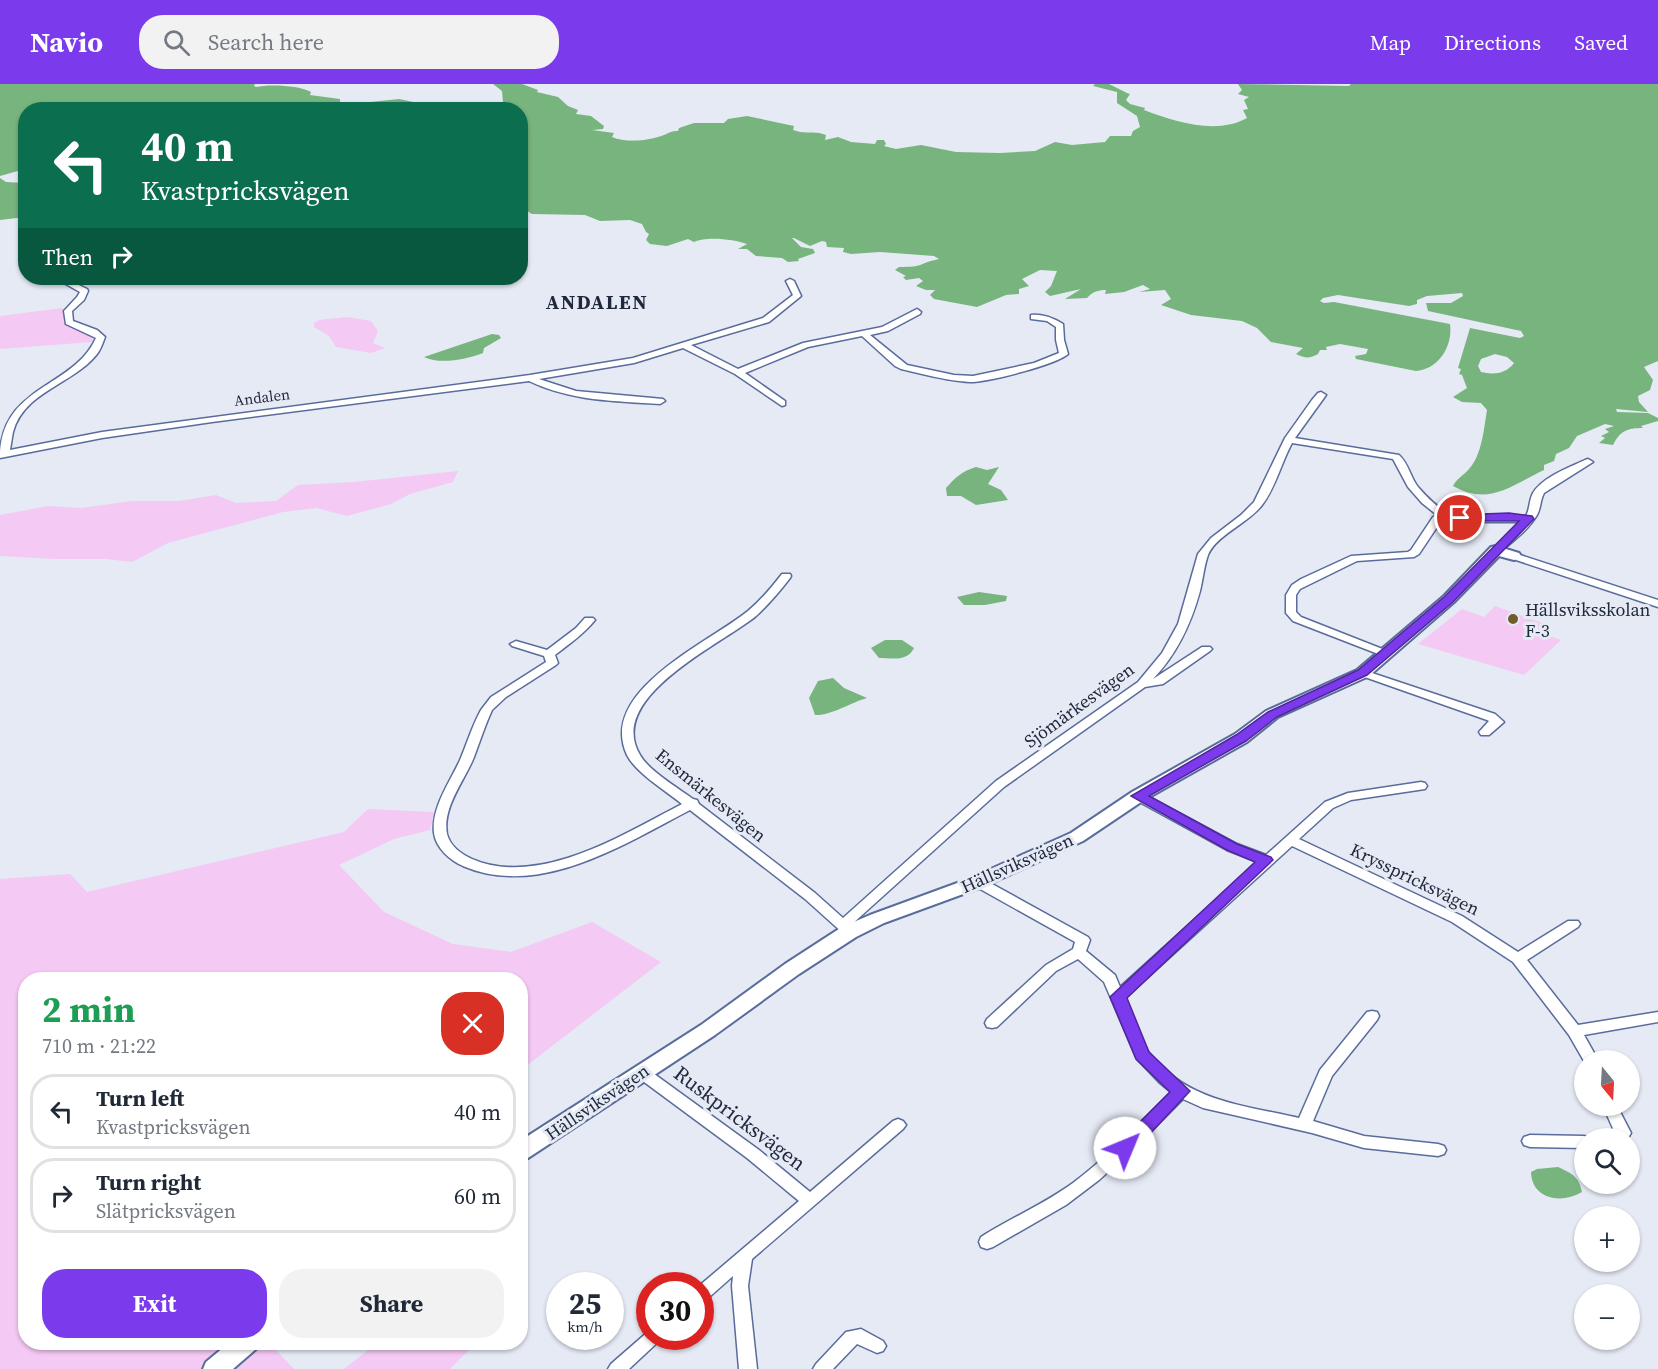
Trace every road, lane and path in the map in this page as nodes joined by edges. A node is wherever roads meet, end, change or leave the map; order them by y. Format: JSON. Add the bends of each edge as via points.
{"nodes":[{"id":1,"x":790,"y":281,"type":"dead end"},
{"id":2,"x":72,"y":285,"type":"edge"},
{"id":3,"x":916,"y":312,"type":"dead end"},
{"id":4,"x":1034,"y":316,"type":"dead end"},
{"id":5,"x":865,"y":335,"type":"junction"},
{"id":6,"x":686,"y":345,"type":"junction"},
{"id":7,"x":738,"y":372,"type":"junction"},
{"id":8,"x":530,"y":378,"type":"junction"},
{"id":9,"x":1321,"y":395,"type":"dead end"},
{"id":10,"x":660,"y":401,"type":"dead end"},
{"id":11,"x":782,"y":403,"type":"dead end"},
{"id":12,"x":1290,"y":440,"type":"junction"},
{"id":13,"x":2,"y":455,"type":"edge"},
{"id":14,"x":1588,"y":462,"type":"dead end"},
{"id":15,"x":1444,"y":514,"type":"junction"},
{"id":16,"x":1528,"y":519,"type":"junction"},
{"id":17,"x":1505,"y":553,"type":"junction"},
{"id":18,"x":786,"y":576,"type":"dead end"},
{"id":19,"x":1658,"y":604,"type":"edge"},
{"id":20,"x":589,"y":620,"type":"dead end"},
{"id":21,"x":516,"y":644,"type":"dead end"},
{"id":22,"x":1206,"y":649,"type":"dead end"},
{"id":23,"x":549,"y":654,"type":"junction"},
{"id":24,"x":1386,"y":654,"type":"junction"},
{"id":25,"x":1363,"y":673,"type":"junction"},
{"id":26,"x":1142,"y":684,"type":"junction"},
{"id":27,"x":1485,"y":732,"type":"dead end"},
{"id":28,"x":1421,"y":786,"type":"dead end"},
{"id":29,"x":1138,"y":796,"type":"junction"},
{"id":30,"x":693,"y":803,"type":"junction"},
{"id":31,"x":1292,"y":841,"type":"junction"},
{"id":32,"x":1266,"y":860,"type":"junction"},
{"id":33,"x":978,"y":882,"type":"junction"},
{"id":34,"x":1574,"y":924,"type":"dead end"},
{"id":35,"x":846,"y":928,"type":"junction"},
{"id":36,"x":1079,"y":952,"type":"junction"},
{"id":37,"x":1518,"y":959,"type":"junction"},
{"id":38,"x":1118,"y":997,"type":"junction"},
{"id":39,"x":1372,"y":1016,"type":"dead end"},
{"id":40,"x":1658,"y":1017,"type":"edge"},
{"id":41,"x":992,"y":1023,"type":"dead end"},
{"id":42,"x":1574,"y":1031,"type":"junction"},
{"id":43,"x":1585,"y":1050,"type":"edge"},
{"id":44,"x":641,"y":1072,"type":"junction"},
{"id":45,"x":1181,"y":1091,"type":"junction"},
{"id":46,"x":898,"y":1125,"type":"dead end"},
{"id":47,"x":1304,"y":1125,"type":"junction"},
{"id":48,"x":1530,"y":1141,"type":"dead end"},
{"id":49,"x":1574,"y":1142,"type":"edge"},
{"id":50,"x":528,"y":1147,"type":"edge"},
{"id":51,"x":1438,"y":1150,"type":"dead end"},
{"id":52,"x":810,"y":1201,"type":"junction"},
{"id":53,"x":987,"y":1242,"type":"dead end"},
{"id":54,"x":744,"y":1256,"type":"junction"},
{"id":55,"x":714,"y":1283,"type":"edge"},
{"id":56,"x":877,"y":1346,"type":"dead end"},
{"id":57,"x":238,"y":1350,"type":"edge"},
{"id":58,"x":638,"y":1350,"type":"edge"},
{"id":59,"x":215,"y":1369,"type":"edge"},
{"id":60,"x":617,"y":1369,"type":"edge"},
{"id":61,"x":748,"y":1369,"type":"edge"},
{"id":62,"x":822,"y":1369,"type":"edge"}],
"edges":[{"from":1,"to":6,"type":"street","name":"Andalen","via":[[797,296],[765,320]]},
{"from":2,"to":13,"type":"street","via":[[84,291],[68,310],[69,322],[101,337],[97,350],[38,392],[19,411],[6,434]]},
{"from":3,"to":5,"type":"street"},
{"from":4,"to":5,"type":"street","via":[[1060,326],[1064,354],[1037,365],[973,380],[904,367]]},
{"from":5,"to":7,"type":"street","via":[[806,345]]},
{"from":6,"to":7,"type":"street"},
{"from":6,"to":8,"type":"street","name":"Andalen","via":[[634,360]]},
{"from":7,"to":11,"type":"street"},
{"from":8,"to":10,"type":"street","name":"Andalen","via":[[547,387],[575,393]]},
{"from":8,"to":13,"type":"street","name":"Andalen","via":[[212,418]]},
{"from":9,"to":12,"type":"street","name":"Sjömärkesvägen"},
{"from":12,"to":15,"type":"street","via":[[1396,457],[1411,486]]},
{"from":12,"to":26,"type":"street","name":"Sjömärkesvägen","via":[[1268,491],[1257,506],[1203,554],[1180,636]]},
{"from":14,"to":16,"type":"street","name":"Hällsviksvägen","via":[[1542,490]]},
{"from":15,"to":16,"type":"street","via":[[1460,518]]},
{"from":15,"to":24,"type":"street","via":[[1410,555],[1355,558],[1305,581],[1291,595],[1291,613],[1297,619]]},
{"from":16,"to":17,"type":"street","name":"Hällsviksvägen"},
{"from":17,"to":19,"type":"street"},
{"from":17,"to":24,"type":"street","name":"Hällsviksvägen"},
{"from":18,"to":30,"type":"street","name":"Ensmärkesvägen","via":[[752,613],[649,688],[629,722],[629,740],[635,756],[652,774]]},
{"from":20,"to":23,"type":"street"},
{"from":21,"to":23,"type":"street"},
{"from":22,"to":26,"type":"street","via":[[1159,682]]},
{"from":23,"to":30,"type":"street","via":[[552,663],[494,699],[487,710],[444,809],[441,829],[448,850],[456,858],[512,872],[551,867],[584,856]]},
{"from":24,"to":25,"type":"street","name":"Hällsviksvägen"},
{"from":25,"to":27,"type":"street","via":[[1498,722]]},
{"from":25,"to":29,"type":"street","name":"Hällsviksvägen","via":[[1272,714],[1241,738]]},
{"from":26,"to":35,"type":"street","name":"Sjömärkesvägen","via":[[994,789]]},
{"from":28,"to":31,"type":"street","via":[[1337,800]]},
{"from":29,"to":32,"type":"street","via":[[1232,847]]},
{"from":29,"to":33,"type":"street","name":"Hällsviksvägen","via":[[1077,837]]},
{"from":30,"to":35,"type":"street","name":"Ensmärkesvägen"},
{"from":31,"to":32,"type":"street"},
{"from":31,"to":37,"type":"street","name":"Krysspricksvägen","via":[[1457,919]]},
{"from":32,"to":38,"type":"street"},
{"from":33,"to":35,"type":"street","name":"Hällsviksvägen"},
{"from":33,"to":36,"type":"street","via":[[1075,934],[1083,940]]},
{"from":34,"to":37,"type":"street"},
{"from":35,"to":44,"type":"street","name":"Hällsviksvägen","via":[[708,1030]]},
{"from":36,"to":38,"type":"street","via":[[1110,979]]},
{"from":36,"to":41,"type":"street","via":[[1051,968]]},
{"from":37,"to":42,"type":"street","name":"Krysspricksvägen"},
{"from":38,"to":45,"type":"street","via":[[1142,1055]]},
{"from":39,"to":47,"type":"street","via":[[1325,1074]]},
{"from":40,"to":42,"type":"street"},
{"from":42,"to":43,"type":"street","name":"Krysspricksvägen"},
{"from":44,"to":50,"type":"street","name":"Hällsviksvägen"},
{"from":44,"to":52,"type":"street","name":"Ruskpricksvägen"},
{"from":45,"to":47,"type":"street","via":[[1203,1101]]},
{"from":45,"to":53,"type":"street","via":[[1125,1148],[1084,1182]]},
{"from":46,"to":52,"type":"street"},
{"from":47,"to":51,"type":"street","via":[[1364,1142]]},
{"from":48,"to":49,"type":"street"},
{"from":52,"to":54,"type":"street"},
{"from":54,"to":55,"type":"street"},
{"from":54,"to":61,"type":"street","via":[[740,1286]]},
{"from":56,"to":62,"type":"street","via":[[861,1336],[852,1337]]},
{"from":57,"to":59,"type":"street"},
{"from":58,"to":60,"type":"street"}]}
